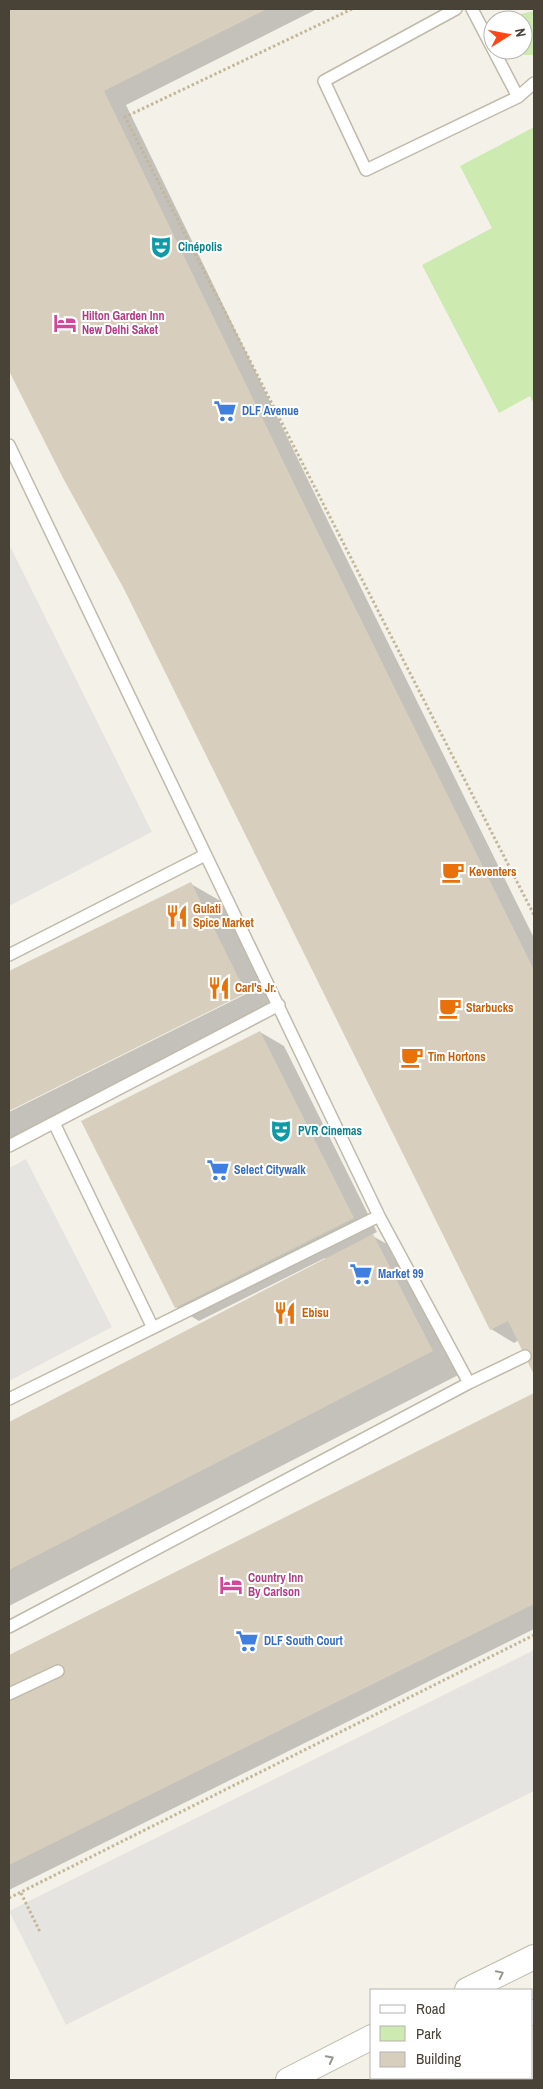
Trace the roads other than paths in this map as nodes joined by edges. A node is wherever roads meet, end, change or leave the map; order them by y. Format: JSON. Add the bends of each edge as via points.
{"nodes":[{"id":1,"x":456,"y":9,"type":"edge"},
{"id":2,"x":472,"y":9,"type":"edge"},
{"id":3,"x":534,"y":83,"type":"edge"},
{"id":4,"x":518,"y":97,"type":"junction"},
{"id":5,"x":9,"y":445,"type":"edge"},
{"id":6,"x":205,"y":855,"type":"junction"},
{"id":7,"x":9,"y":955,"type":"edge"},
{"id":8,"x":279,"y":1004,"type":"junction"},
{"id":9,"x":54,"y":1122,"type":"junction"},
{"id":10,"x":9,"y":1146,"type":"edge"},
{"id":11,"x":379,"y":1216,"type":"junction"},
{"id":12,"x":153,"y":1328,"type":"junction"},
{"id":13,"x":525,"y":1356,"type":"dead end"},
{"id":14,"x":470,"y":1383,"type":"junction"},
{"id":15,"x":9,"y":1399,"type":"edge"},
{"id":16,"x":9,"y":1627,"type":"edge"},
{"id":17,"x":58,"y":1671,"type":"dead end"},
{"id":18,"x":9,"y":1694,"type":"edge"},
{"id":19,"x":534,"y":1957,"type":"edge"},
{"id":20,"x":469,"y":1989,"type":"edge"},
{"id":21,"x":370,"y":2038,"type":"edge"},
{"id":22,"x":405,"y":2079,"type":"edge"},
{"id":23,"x":288,"y":2080,"type":"edge"},
{"id":24,"x":398,"y":2080,"type":"edge"}],
"edges":[{"from":1,"to":4,"type":"lane","via":[[324,81],[366,170]]},
{"from":2,"to":4,"type":"lane"},
{"from":3,"to":4,"type":"lane"},
{"from":5,"to":6,"type":"lane"},
{"from":6,"to":7,"type":"lane"},
{"from":6,"to":8,"type":"lane"},
{"from":8,"to":9,"type":"lane"},
{"from":8,"to":11,"type":"lane"},
{"from":9,"to":10,"type":"lane"},
{"from":9,"to":12,"type":"lane"},
{"from":11,"to":12,"type":"lane"},
{"from":11,"to":14,"type":"lane"},
{"from":12,"to":15,"type":"lane"},
{"from":13,"to":14,"type":"lane"},
{"from":14,"to":16,"type":"lane"},
{"from":17,"to":18,"type":"lane"},
{"from":20,"to":19,"type":"street","one_way":true},
{"from":23,"to":21,"type":"street","one_way":true},
{"from":22,"to":24,"type":"street"}]}
